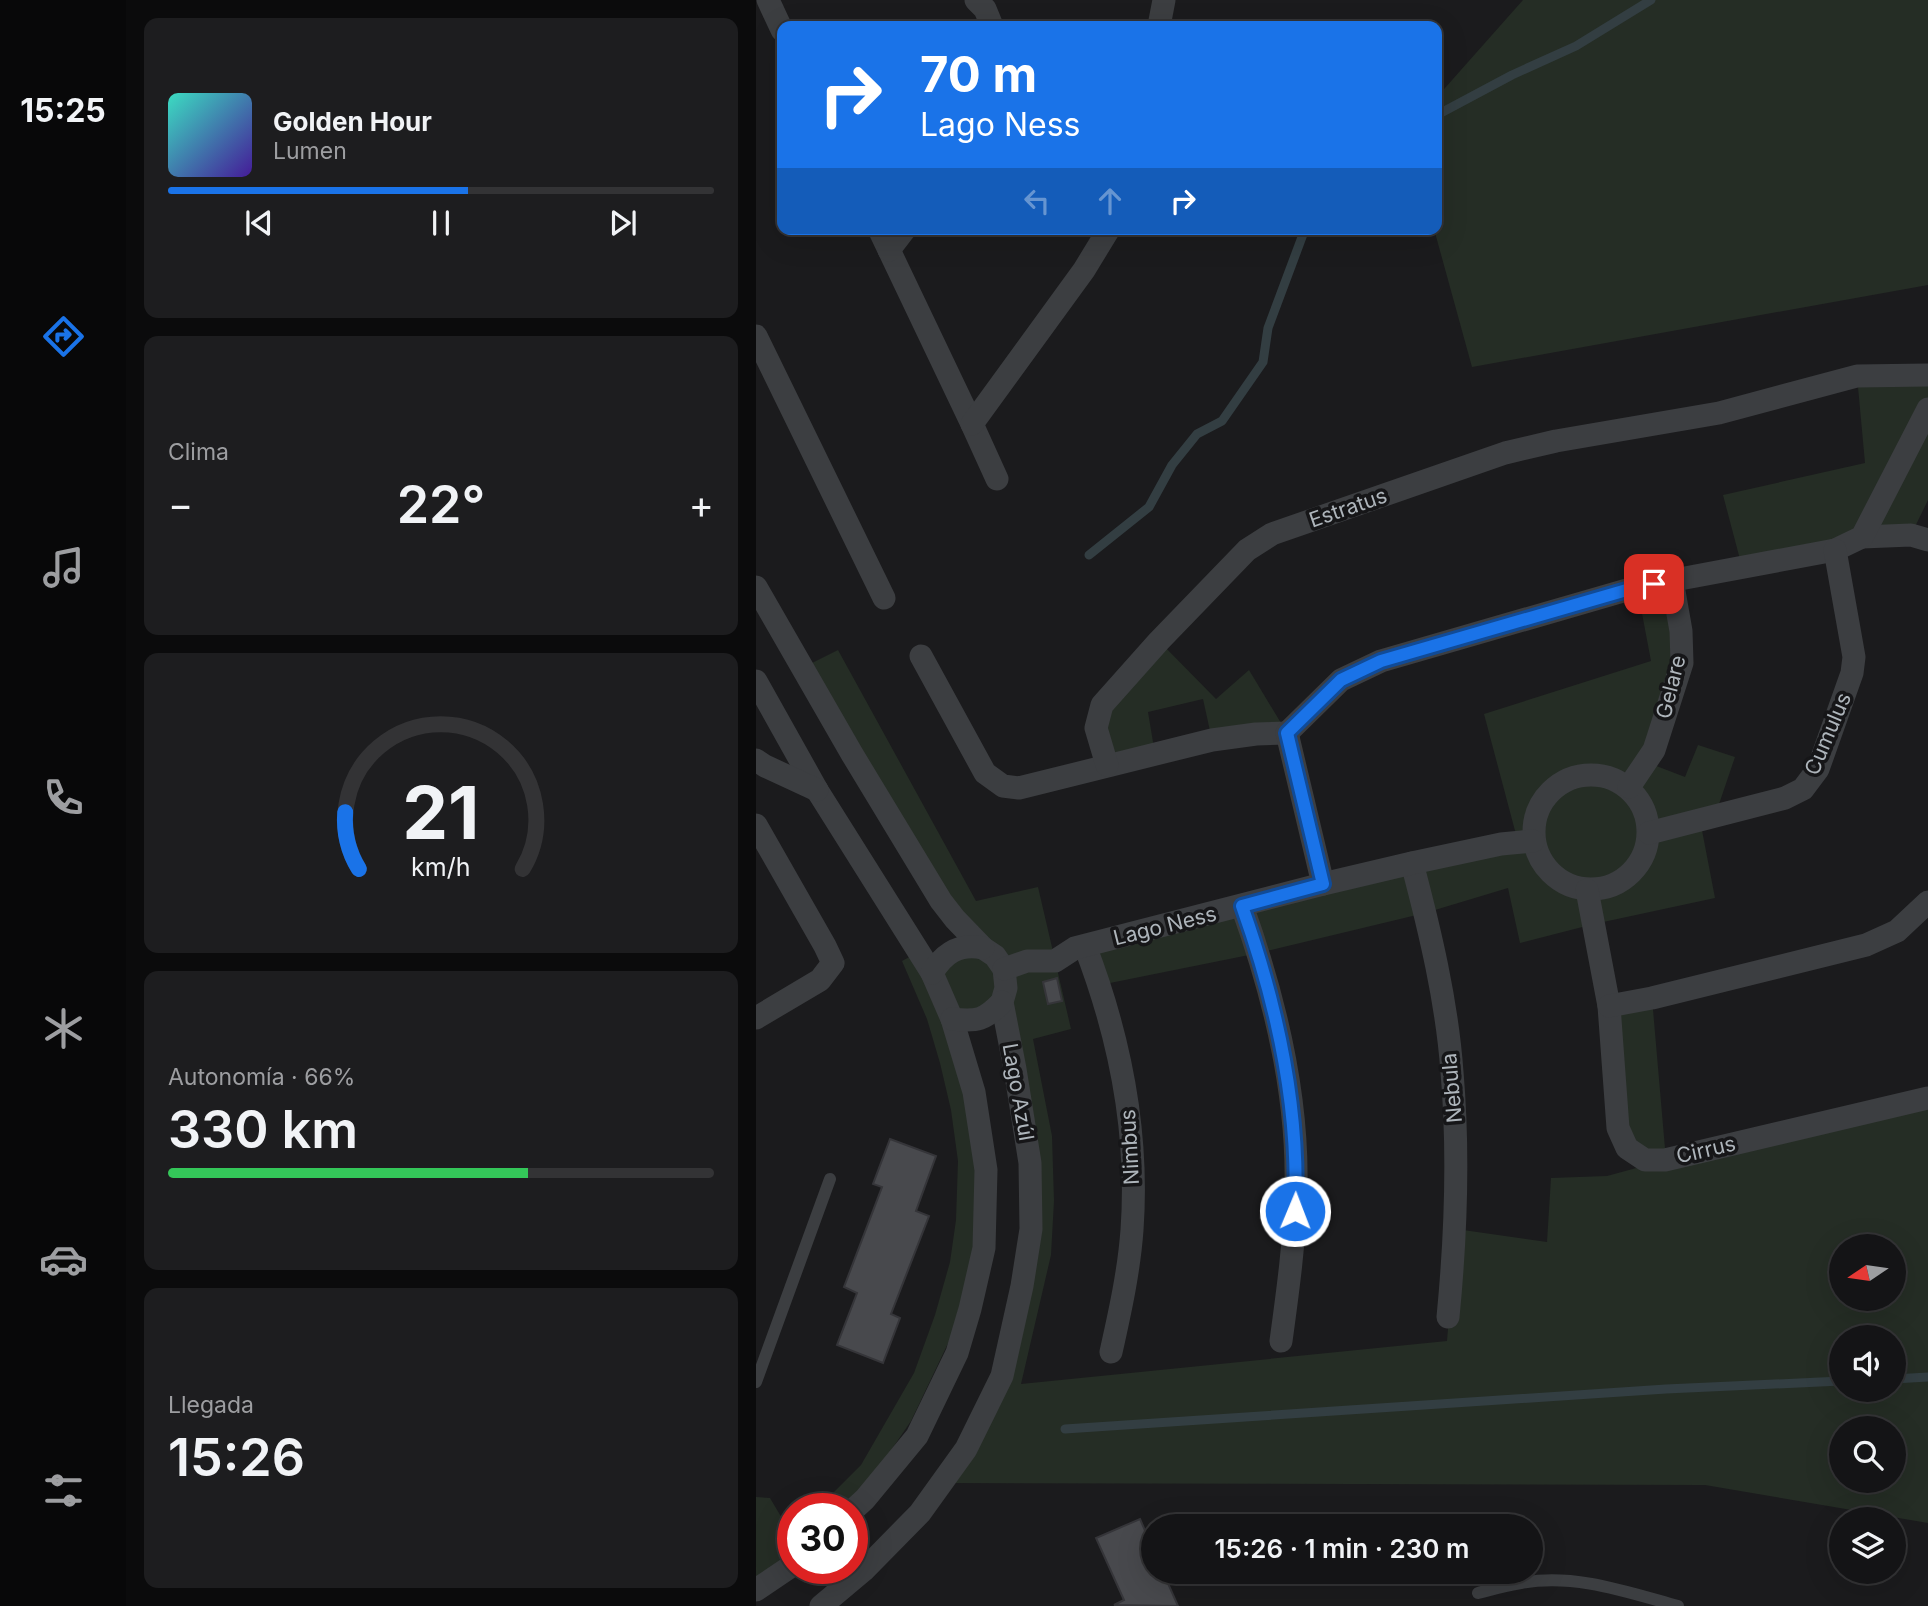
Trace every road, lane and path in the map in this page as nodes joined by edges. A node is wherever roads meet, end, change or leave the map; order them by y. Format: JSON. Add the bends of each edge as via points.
{"nodes":[{"id":1,"x":768,"y":0,"type":"edge"},
{"id":2,"x":976,"y":0,"type":"edge"},
{"id":3,"x":1164,"y":0,"type":"edge"},
{"id":4,"x":778,"y":21,"type":"edge"},
{"id":5,"x":990,"y":21,"type":"edge"},
{"id":6,"x":1159,"y":21,"type":"edge"},
{"id":7,"x":1105,"y":235,"type":"edge"},
{"id":8,"x":884,"y":239,"type":"edge"},
{"id":9,"x":756,"y":336,"type":"edge"},
{"id":10,"x":1928,"y":375,"type":"edge"},
{"id":11,"x":1928,"y":409,"type":"edge"},
{"id":12,"x":972,"y":424,"type":"junction"},
{"id":13,"x":997,"y":479,"type":"dead end"},
{"id":14,"x":1862,"y":537,"type":"junction"},
{"id":15,"x":1928,"y":540,"type":"edge"},
{"id":16,"x":1835,"y":550,"type":"junction"},
{"id":17,"x":1671,"y":580,"type":"junction"},
{"id":18,"x":756,"y":587,"type":"edge"},
{"id":19,"x":884,"y":598,"type":"dead end"},
{"id":20,"x":921,"y":656,"type":"dead end"},
{"id":21,"x":756,"y":681,"type":"edge"},
{"id":22,"x":1287,"y":733,"type":"junction"},
{"id":23,"x":756,"y":760,"type":"edge"},
{"id":24,"x":1107,"y":765,"type":"junction"},
{"id":25,"x":1629,"y":787,"type":"junction"},
{"id":26,"x":817,"y":790,"type":"junction"},
{"id":27,"x":756,"y":825,"type":"edge"},
{"id":28,"x":1649,"y":833,"type":"junction"},
{"id":29,"x":1533,"y":841,"type":"junction"},
{"id":30,"x":1412,"y":863,"type":"junction"},
{"id":31,"x":1323,"y":884,"type":"junction"},
{"id":32,"x":1587,"y":890,"type":"junction"},
{"id":33,"x":1928,"y":902,"type":"edge"},
{"id":34,"x":1242,"y":906,"type":"junction"},
{"id":35,"x":1080,"y":947,"type":"junction"},
{"id":36,"x":982,"y":948,"type":"junction"},
{"id":37,"x":1004,"y":969,"type":"junction"},
{"id":38,"x":932,"y":973,"type":"junction"},
{"id":39,"x":1002,"y":1002,"type":"junction"},
{"id":40,"x":1609,"y":1006,"type":"junction"},
{"id":41,"x":756,"y":1018,"type":"edge"},
{"id":42,"x":952,"y":1019,"type":"junction"},
{"id":43,"x":1928,"y":1098,"type":"edge"},
{"id":44,"x":830,"y":1179,"type":"dead end"},
{"id":45,"x":1448,"y":1317,"type":"dead end"},
{"id":46,"x":1281,"y":1341,"type":"dead end"},
{"id":47,"x":1111,"y":1352,"type":"dead end"},
{"id":48,"x":756,"y":1382,"type":"edge"},
{"id":49,"x":868,"y":1495,"type":"edge"},
{"id":50,"x":777,"y":1576,"type":"edge"},
{"id":51,"x":756,"y":1590,"type":"edge"},
{"id":52,"x":1478,"y":1593,"type":"dead end"},
{"id":53,"x":821,"y":1606,"type":"edge"},
{"id":54,"x":1678,"y":1606,"type":"edge"}],
"edges":[{"from":1,"to":4,"type":"street"},
{"from":2,"to":5,"type":"street"},
{"from":3,"to":6,"type":"street"},
{"from":7,"to":12,"type":"street"},
{"from":8,"to":12,"type":"street"},
{"from":9,"to":19,"type":"street"},
{"from":10,"to":24,"type":"street","name":"Estratus","via":[[1857,376],[1719,413],[1505,453],[1272,534],[1247,550],[1102,705],[1096,729]]},
{"from":11,"to":14,"type":"street"},
{"from":12,"to":13,"type":"street"},
{"from":14,"to":15,"type":"street","via":[[1911,535]]},
{"from":14,"to":16,"type":"street"},
{"from":16,"to":17,"type":"street"},
{"from":16,"to":28,"type":"street","name":"Cumulus","via":[[1854,657],[1818,769],[1803,789],[1785,798]]},
{"from":17,"to":22,"type":"street","via":[[1381,661],[1341,680]]},
{"from":17,"to":25,"type":"street","name":"Gelare","via":[[1682,663],[1654,750]]},
{"from":18,"to":36,"type":"street","via":[[941,901]]},
{"from":20,"to":24,"type":"street","via":[[985,773],[1003,786],[1019,788]]},
{"from":21,"to":26,"type":"street","name":"Lago Azúl"},
{"from":22,"to":24,"type":"street","via":[[1212,740]]},
{"from":22,"to":31,"type":"street"},
{"from":23,"to":26,"type":"street"},
{"from":25,"to":28,"type":"street","via":[[1644,807]]},
{"from":25,"to":29,"type":"street","via":[[1602,774],[1573,776],[1549,791],[1535,817]]},
{"from":26,"to":38,"type":"street","name":"Lago Azúl"},
{"from":27,"to":41,"type":"street","via":[[833,963],[820,980]]},
{"from":28,"to":32,"type":"street","via":[[1639,865],[1617,885]]},
{"from":29,"to":30,"type":"street","name":"Lago Ness"},
{"from":29,"to":32,"type":"street","via":[[1543,865],[1562,883]]},
{"from":30,"to":31,"type":"street","name":"Lago Ness"},
{"from":30,"to":45,"type":"street","name":"Nebula","via":[[1441,991],[1452,1070],[1456,1229]]},
{"from":31,"to":34,"type":"street","name":"Lago Ness"},
{"from":32,"to":40,"type":"street","name":"Cirrus"},
{"from":33,"to":40,"type":"street","via":[[1897,931],[1866,945]]},
{"from":34,"to":35,"type":"street","name":"Lago Ness"},
{"from":34,"to":46,"type":"street","via":[[1279,1028],[1292,1106],[1296,1184],[1292,1263]]},
{"from":35,"to":37,"type":"street","name":"Lago Ness"},
{"from":35,"to":47,"type":"street","name":"Nimbus","via":[[1100,985],[1117,1045],[1133,1168],[1130,1242]]},
{"from":36,"to":37,"type":"street"},
{"from":36,"to":38,"type":"street","via":[[956,948]]},
{"from":37,"to":39,"type":"street","name":"Lago Azúl"},
{"from":38,"to":42,"type":"street","name":"Lago Azúl"},
{"from":39,"to":42,"type":"street","via":[[979,1020]]},
{"from":39,"to":53,"type":"street","name":"Lago Azúl","via":[[1030,1163],[1031,1228],[1002,1376],[966,1448],[920,1513]]},
{"from":40,"to":43,"type":"street","name":"Cirrus","via":[[1618,1128],[1627,1148],[1644,1160],[1665,1160]]},
{"from":42,"to":49,"type":"street","name":"Lago Azúl","via":[[974,1093],[986,1170],[984,1248],[957,1353],[917,1436]]},
{"from":44,"to":48,"type":"lane"},
{"from":50,"to":51,"type":"street"},
{"from":52,"to":54,"type":"lane","via":[[1523,1582],[1563,1581],[1599,1585]]}]}
